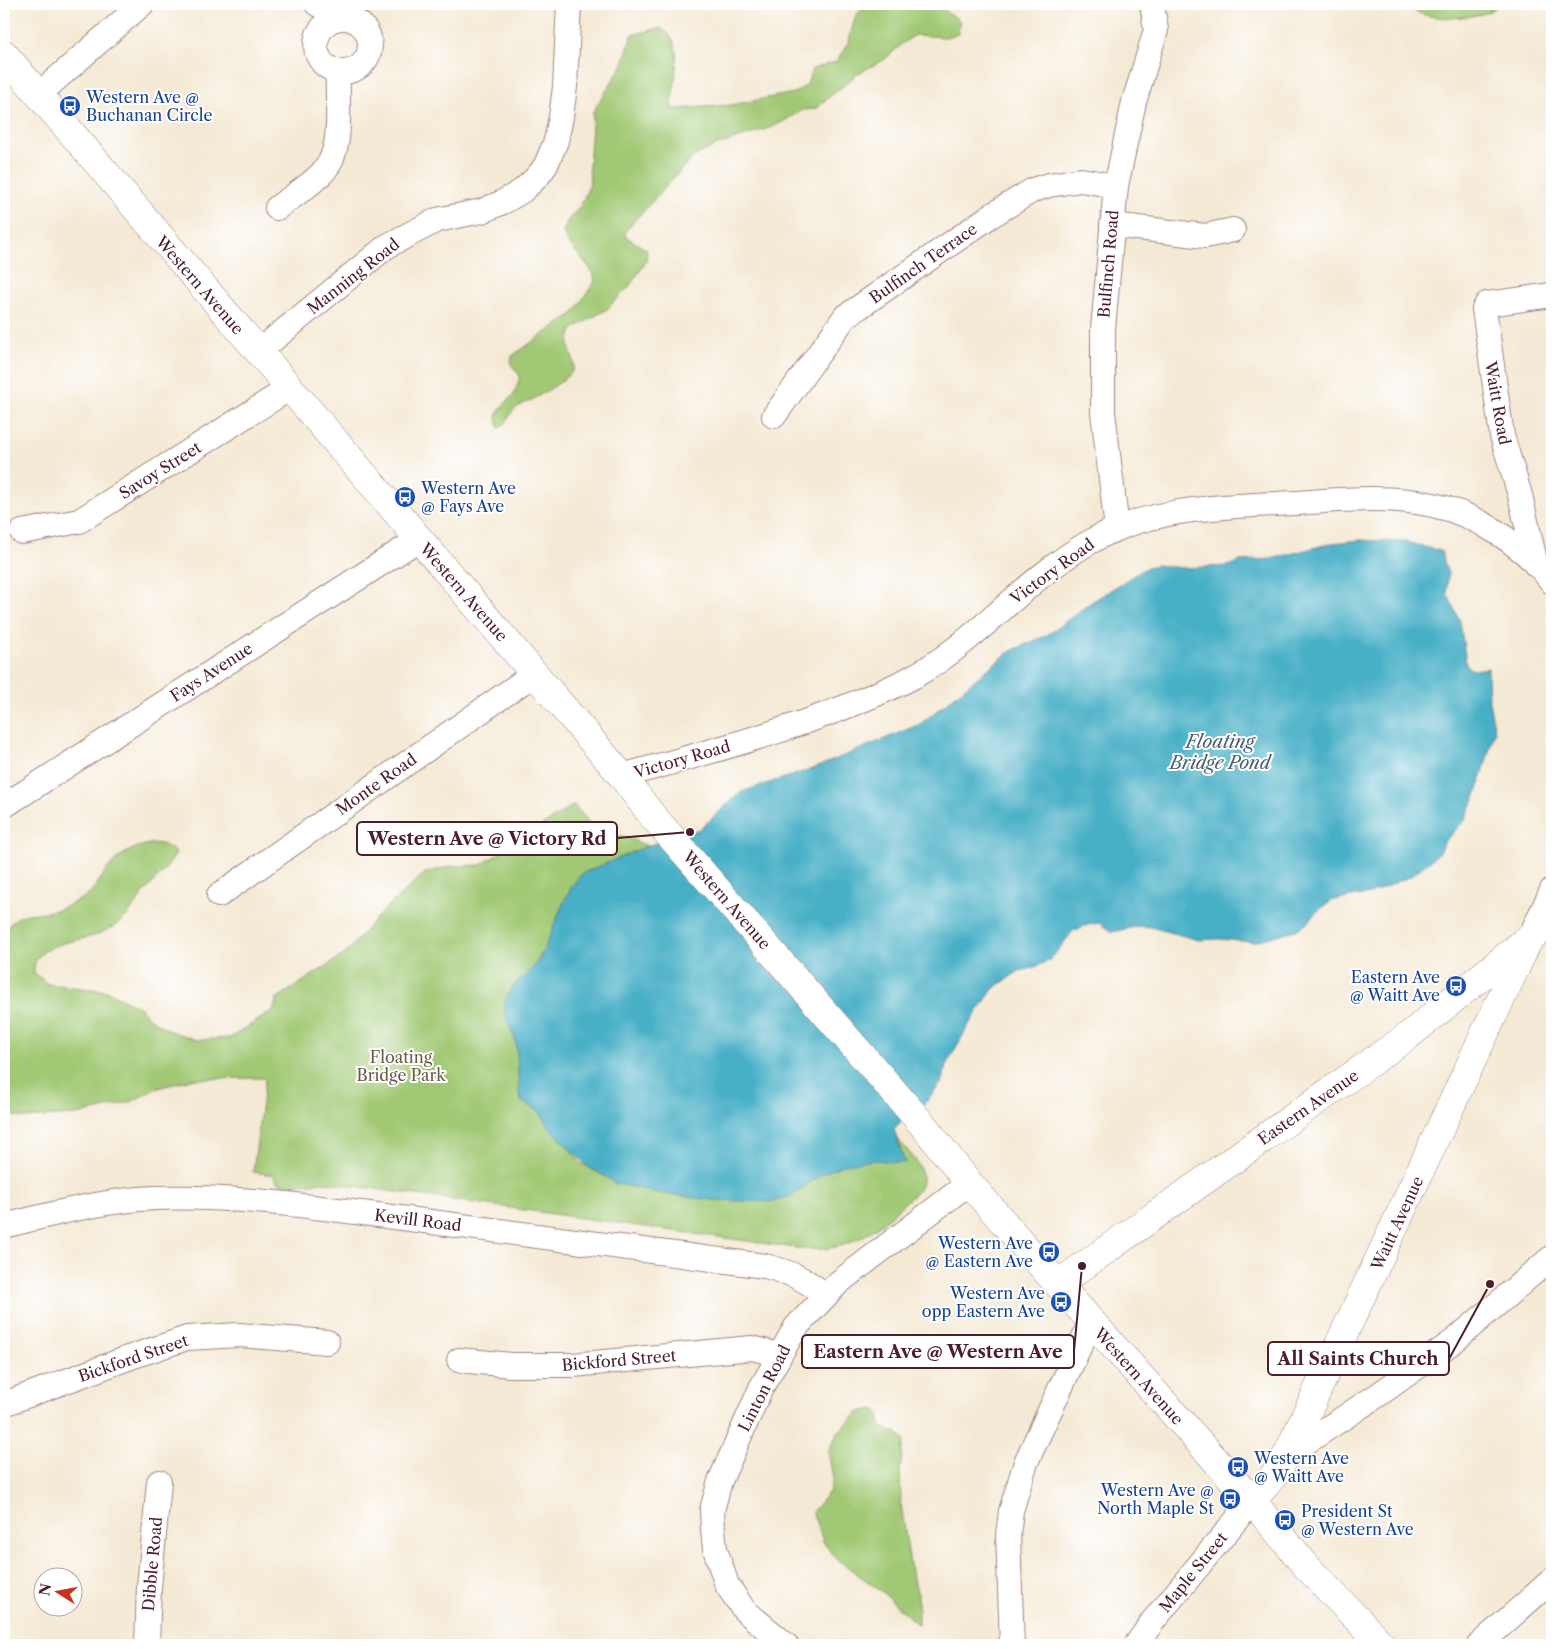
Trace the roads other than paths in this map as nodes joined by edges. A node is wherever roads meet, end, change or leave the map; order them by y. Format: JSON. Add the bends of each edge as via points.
{"nodes":[{"id":1,"x":142,"y":4,"type":"edge"},
{"id":2,"x":318,"y":4,"type":"edge"},
{"id":3,"x":570,"y":4,"type":"edge"},
{"id":4,"x":1152,"y":4,"type":"edge"},
{"id":5,"x":347,"y":14,"type":"edge"},
{"id":6,"x":4,"y":54,"type":"edge"},
{"id":7,"x":338,"y":72,"type":"junction"},
{"id":8,"x":38,"y":95,"type":"junction"},
{"id":9,"x":1116,"y":186,"type":"junction"},
{"id":10,"x":277,"y":208,"type":"dead end"},
{"id":11,"x":1112,"y":225,"type":"junction"},
{"id":12,"x":1233,"y":230,"type":"dead end"},
{"id":13,"x":1552,"y":295,"type":"edge"},
{"id":14,"x":258,"y":352,"type":"junction"},
{"id":15,"x":290,"y":388,"type":"junction"},
{"id":16,"x":774,"y":416,"type":"dead end"},
{"id":17,"x":1117,"y":529,"type":"junction"},
{"id":18,"x":22,"y":532,"type":"dead end"},
{"id":19,"x":419,"y":539,"type":"junction"},
{"id":20,"x":1536,"y":565,"type":"junction"},
{"id":21,"x":1552,"y":582,"type":"edge"},
{"id":22,"x":534,"y":674,"type":"junction"},
{"id":23,"x":622,"y":776,"type":"junction"},
{"id":24,"x":4,"y":806,"type":"edge"},
{"id":25,"x":1552,"y":890,"type":"edge"},
{"id":26,"x":218,"y":895,"type":"dead end"},
{"id":27,"x":1541,"y":930,"type":"edge"},
{"id":28,"x":969,"y":1183,"type":"junction"},
{"id":29,"x":4,"y":1226,"type":"edge"},
{"id":30,"x":1549,"y":1266,"type":"edge"},
{"id":31,"x":1058,"y":1284,"type":"junction"},
{"id":32,"x":825,"y":1296,"type":"junction"},
{"id":33,"x":1091,"y":1322,"type":"junction"},
{"id":34,"x":326,"y":1342,"type":"dead end"},
{"id":35,"x":779,"y":1355,"type":"junction"},
{"id":36,"x":458,"y":1360,"type":"dead end"},
{"id":37,"x":4,"y":1404,"type":"edge"},
{"id":38,"x":1287,"y":1455,"type":"junction"},
{"id":39,"x":159,"y":1482,"type":"dead end"},
{"id":40,"x":1252,"y":1501,"type":"junction"},
{"id":41,"x":1552,"y":1580,"type":"edge"},
{"id":42,"x":147,"y":1645,"type":"edge"},
{"id":43,"x":786,"y":1645,"type":"edge"},
{"id":44,"x":1012,"y":1645,"type":"edge"},
{"id":45,"x":1136,"y":1645,"type":"edge"},
{"id":46,"x":1382,"y":1645,"type":"edge"},
{"id":47,"x":1479,"y":1645,"type":"edge"}],
"edges":[{"from":1,"to":8,"type":"street"},
{"from":2,"to":5,"type":"street"},
{"from":3,"to":14,"type":"street","name":"Manning Road","via":[[561,117],[556,140],[538,176],[503,202],[482,211],[437,220],[394,242]]},
{"from":4,"to":9,"type":"street","name":"Bulfinch Road","via":[[1156,30],[1134,102]]},
{"from":5,"to":7,"type":"street","via":[[322,29],[316,43],[324,64]]},
{"from":5,"to":7,"type":"street","via":[[363,27],[370,48],[359,67]]},
{"from":6,"to":8,"type":"main road","name":"Western Avenue"},
{"from":7,"to":10,"type":"street","via":[[337,123],[331,162],[321,175]]},
{"from":8,"to":14,"type":"main road","name":"Western Avenue"},
{"from":9,"to":11,"type":"street","name":"Bulfinch Road"},
{"from":9,"to":16,"type":"street","name":"Bulfinch Terrace","via":[[1081,180],[1049,185],[1033,190],[989,217],[845,317]]},
{"from":11,"to":12,"type":"street","via":[[1205,236]]},
{"from":11,"to":17,"type":"street","name":"Bulfinch Road","via":[[1101,357],[1102,412]]},
{"from":13,"to":20,"type":"street","name":"Waitt Road","via":[[1487,304],[1484,309],[1502,436],[1520,494]]},
{"from":14,"to":15,"type":"main road","name":"Western Avenue"},
{"from":15,"to":18,"type":"street","name":"Savoy Street","via":[[79,521]]},
{"from":15,"to":19,"type":"main road","name":"Western Avenue"},
{"from":17,"to":20,"type":"street","name":"Victory Road","via":[[1161,516],[1215,507],[1396,499],[1435,505],[1468,516],[1498,532]]},
{"from":17,"to":23,"type":"street","name":"Victory Road","via":[[1050,568],[957,646],[908,679],[882,692],[804,721]]},
{"from":19,"to":22,"type":"main road","name":"Western Avenue"},
{"from":19,"to":24,"type":"street","name":"Fays Avenue"},
{"from":20,"to":21,"type":"street","name":"Victory Road"},
{"from":22,"to":23,"type":"main road","name":"Western Avenue"},
{"from":22,"to":26,"type":"street","name":"Monte Road"},
{"from":23,"to":28,"type":"main road","name":"Western Avenue","via":[[651,814],[917,1118]]},
{"from":25,"to":27,"type":"street"},
{"from":27,"to":31,"type":"main road","name":"Eastern Avenue","via":[[1408,1036]]},
{"from":27,"to":38,"type":"main road","name":"Waitt Avenue"},
{"from":28,"to":31,"type":"main road","name":"Western Avenue"},
{"from":28,"to":32,"type":"street","name":"Linton Road"},
{"from":29,"to":32,"type":"street","name":"Kevill Road","via":[[118,1201],[229,1199],[307,1206],[765,1266],[791,1273],[809,1282]]},
{"from":30,"to":38,"type":"street","via":[[1454,1341]]},
{"from":31,"to":33,"type":"main road","name":"Western Avenue"},
{"from":32,"to":35,"type":"street","name":"Linton Road","via":[[796,1327]]},
{"from":33,"to":40,"type":"main road","name":"Western Avenue"},
{"from":33,"to":44,"type":"street","via":[[1026,1462],[1010,1511]]},
{"from":34,"to":37,"type":"street","name":"Bickford Street","via":[[239,1335],[186,1338]]},
{"from":35,"to":36,"type":"street","name":"Bickford Street","via":[[752,1348],[548,1366]]},
{"from":35,"to":43,"type":"street","name":"Linton Road","via":[[720,1481],[712,1510],[715,1549],[727,1585],[744,1610]]},
{"from":38,"to":40,"type":"main road","name":"Waitt Avenue"},
{"from":39,"to":42,"type":"street","name":"Dibble Road"},
{"from":40,"to":45,"type":"street","name":"Maple Street"},
{"from":40,"to":46,"type":"main road","name":"Western Avenue","via":[[1307,1567]]},
{"from":41,"to":47,"type":"street"}]}
